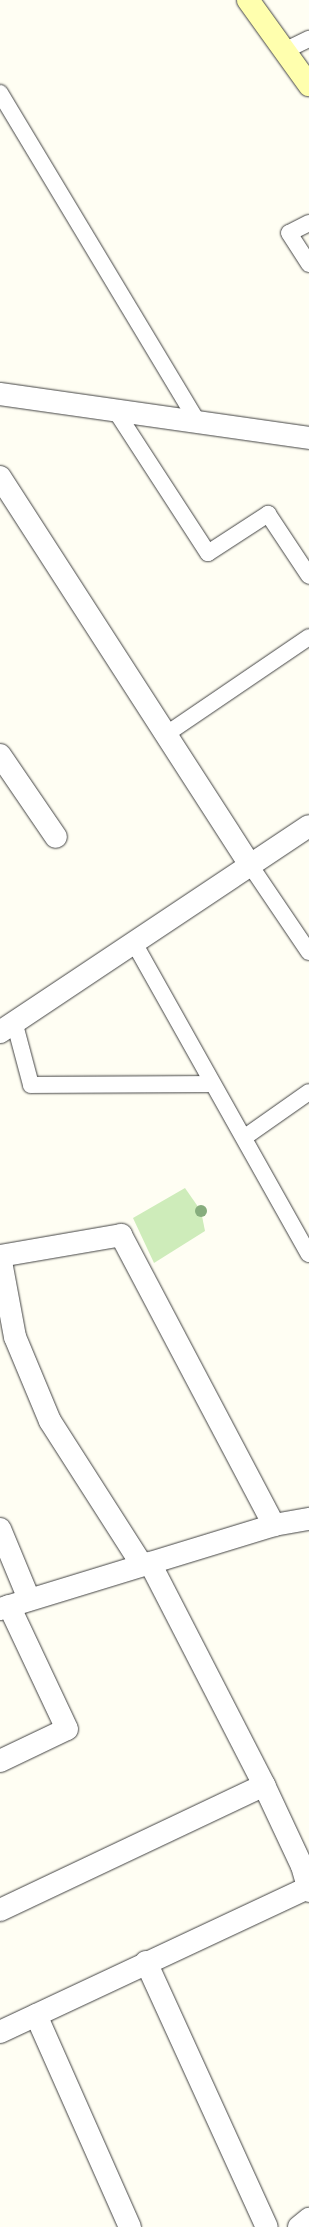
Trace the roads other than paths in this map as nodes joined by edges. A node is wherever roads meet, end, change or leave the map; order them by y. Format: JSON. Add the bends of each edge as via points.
{"nodes":[{"id":1,"x":253,"y":1,"type":"edge"},
{"id":2,"x":309,"y":39,"type":"edge"},
{"id":3,"x":284,"y":51,"type":"junction"},
{"id":4,"x":309,"y":85,"type":"edge"},
{"id":5,"x":0,"y":93,"type":"edge"},
{"id":6,"x":309,"y":223,"type":"edge"},
{"id":7,"x":309,"y":264,"type":"edge"},
{"id":8,"x":0,"y":394,"type":"edge"},
{"id":9,"x":117,"y":413,"type":"junction"},
{"id":10,"x":197,"y":421,"type":"junction"},
{"id":11,"x":309,"y":438,"type":"edge"},
{"id":12,"x":0,"y":477,"type":"edge"},
{"id":13,"x":309,"y":576,"type":"edge"},
{"id":14,"x":309,"y":637,"type":"edge"},
{"id":15,"x":165,"y":735,"type":"junction"},
{"id":16,"x":0,"y":755,"type":"edge"},
{"id":17,"x":309,"y":826,"type":"edge"},
{"id":18,"x":56,"y":837,"type":"dead end"},
{"id":19,"x":250,"y":865,"type":"junction"},
{"id":20,"x":133,"y":941,"type":"junction"},
{"id":21,"x":309,"y":952,"type":"edge"},
{"id":22,"x":7,"y":1026,"type":"edge"},
{"id":23,"x":211,"y":1084,"type":"junction"},
{"id":24,"x":309,"y":1092,"type":"edge"},
{"id":25,"x":245,"y":1137,"type":"junction"},
{"id":26,"x":309,"y":1254,"type":"edge"},
{"id":27,"x":0,"y":1256,"type":"edge"},
{"id":28,"x":309,"y":1519,"type":"edge"},
{"id":29,"x":274,"y":1525,"type":"junction"},
{"id":30,"x":0,"y":1529,"type":"edge"},
{"id":31,"x":146,"y":1564,"type":"junction"},
{"id":32,"x":13,"y":1605,"type":"edge"},
{"id":33,"x":0,"y":1761,"type":"edge"},
{"id":34,"x":264,"y":1785,"type":"junction"},
{"id":35,"x":308,"y":1890,"type":"edge"},
{"id":36,"x":0,"y":1910,"type":"edge"},
{"id":37,"x":146,"y":1962,"type":"junction"},
{"id":38,"x":36,"y":2015,"type":"junction"},
{"id":39,"x":0,"y":2032,"type":"edge"},
{"id":40,"x":309,"y":2219,"type":"edge"},
{"id":41,"x":130,"y":2227,"type":"edge"},
{"id":42,"x":267,"y":2227,"type":"edge"},
{"id":43,"x":299,"y":2227,"type":"edge"}],
"edges":[{"from":1,"to":3,"type":"main road"},
{"from":2,"to":3,"type":"lane"},
{"from":3,"to":4,"type":"main road"},
{"from":5,"to":10,"type":"lane"},
{"from":6,"to":7,"type":"lane","via":[[289,233]]},
{"from":8,"to":9,"type":"street"},
{"from":9,"to":10,"type":"street"},
{"from":9,"to":13,"type":"lane","via":[[208,553],[268,514]]},
{"from":10,"to":11,"type":"street"},
{"from":12,"to":15,"type":"street"},
{"from":14,"to":15,"type":"lane"},
{"from":15,"to":19,"type":"street"},
{"from":16,"to":18,"type":"street"},
{"from":17,"to":19,"type":"street"},
{"from":19,"to":20,"type":"street"},
{"from":19,"to":21,"type":"lane"},
{"from":20,"to":22,"type":"street"},
{"from":20,"to":23,"type":"lane"},
{"from":22,"to":23,"type":"lane","via":[[31,1085]]},
{"from":23,"to":25,"type":"lane"},
{"from":24,"to":25,"type":"lane"},
{"from":25,"to":26,"type":"lane"},
{"from":27,"to":29,"type":"street","via":[[121,1235]]},
{"from":27,"to":31,"type":"street","via":[[15,1337],[50,1421]]},
{"from":28,"to":29,"type":"street"},
{"from":29,"to":31,"type":"street"},
{"from":30,"to":32,"type":"street"},
{"from":31,"to":32,"type":"street"},
{"from":31,"to":34,"type":"street"},
{"from":32,"to":33,"type":"street","via":[[67,1729]]},
{"from":34,"to":35,"type":"street","via":[[302,1866]]},
{"from":34,"to":36,"type":"street"},
{"from":35,"to":37,"type":"street"},
{"from":37,"to":38,"type":"street"},
{"from":37,"to":42,"type":"street"},
{"from":38,"to":39,"type":"street"},
{"from":38,"to":41,"type":"street"},
{"from":40,"to":43,"type":"street"}]}
